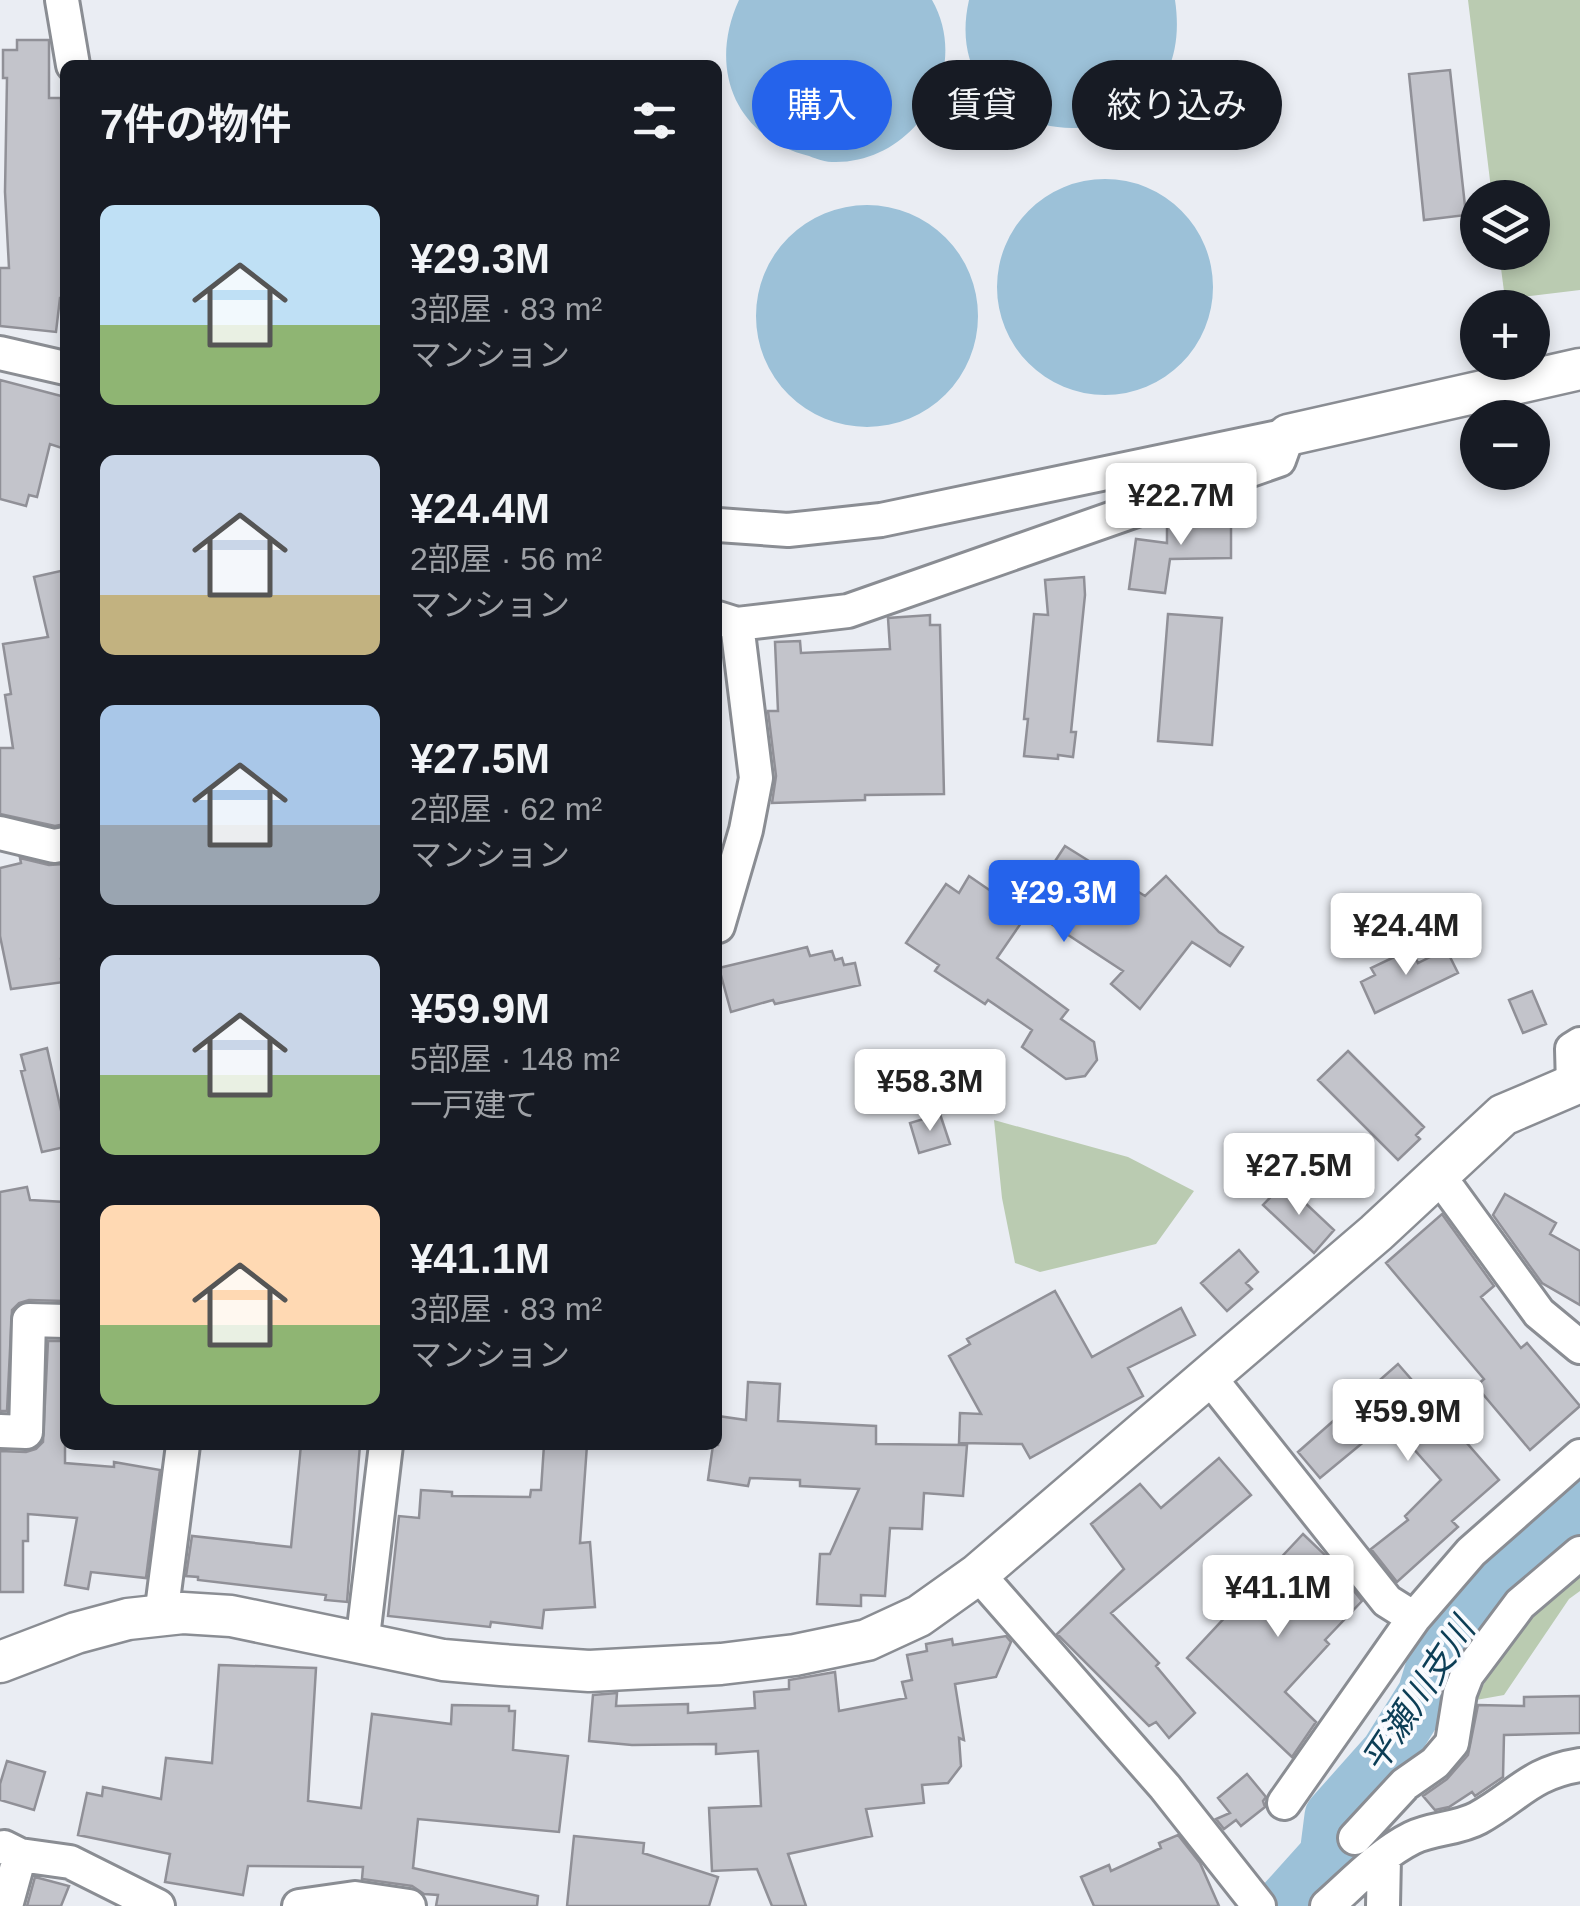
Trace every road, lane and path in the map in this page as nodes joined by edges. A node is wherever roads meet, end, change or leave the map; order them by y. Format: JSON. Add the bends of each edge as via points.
{"nodes":[{"id":1,"x":62,"y":0,"type":"edge"},
{"id":2,"x":72,"y":60,"type":"edge"},
{"id":3,"x":0,"y":353,"type":"edge"},
{"id":4,"x":60,"y":365,"type":"edge"},
{"id":5,"x":1580,"y":369,"type":"edge"},
{"id":6,"x":1288,"y":435,"type":"junction"},
{"id":7,"x":722,"y":525,"type":"edge"},
{"id":8,"x":727,"y":621,"type":"edge"},
{"id":9,"x":0,"y":833,"type":"edge"},
{"id":10,"x":60,"y":845,"type":"edge"},
{"id":11,"x":722,"y":906,"type":"edge"},
{"id":12,"x":1580,"y":1044,"type":"edge"},
{"id":13,"x":1576,"y":1084,"type":"edge"},
{"id":14,"x":1435,"y":1178,"type":"junction"},
{"id":15,"x":60,"y":1321,"type":"edge"},
{"id":16,"x":1580,"y":1347,"type":"edge"},
{"id":17,"x":1210,"y":1378,"type":"junction"},
{"id":18,"x":0,"y":1431,"type":"edge"},
{"id":19,"x":182,"y":1450,"type":"edge"},
{"id":20,"x":385,"y":1450,"type":"edge"},
{"id":21,"x":1580,"y":1456,"type":"edge"},
{"id":22,"x":1580,"y":1554,"type":"edge"},
{"id":23,"x":978,"y":1574,"type":"junction"},
{"id":24,"x":161,"y":1616,"type":"junction"},
{"id":25,"x":1414,"y":1618,"type":"junction"},
{"id":26,"x":362,"y":1645,"type":"junction"},
{"id":27,"x":0,"y":1662,"type":"edge"},
{"id":28,"x":1580,"y":1764,"type":"edge"},
{"id":29,"x":1284,"y":1803,"type":"dead end"},
{"id":30,"x":1355,"y":1838,"type":"dead end"},
{"id":31,"x":10,"y":1850,"type":"edge"},
{"id":32,"x":1384,"y":1856,"type":"junction"},
{"id":33,"x":1257,"y":1904,"type":"edge"},
{"id":34,"x":6,"y":1906,"type":"edge"},
{"id":35,"x":158,"y":1906,"type":"edge"},
{"id":36,"x":299,"y":1906,"type":"edge"},
{"id":37,"x":409,"y":1906,"type":"edge"},
{"id":38,"x":1327,"y":1906,"type":"edge"},
{"id":39,"x":1383,"y":1906,"type":"edge"}],
"edges":[{"from":1,"to":2,"type":"street"},
{"from":3,"to":4,"type":"street"},
{"from":5,"to":6,"type":"street"},
{"from":6,"to":7,"type":"street","via":[[881,520],[788,530]]},
{"from":6,"to":8,"type":"street","via":[[1280,460],[848,611]]},
{"from":8,"to":11,"type":"street","via":[[756,778]]},
{"from":9,"to":10,"type":"street"},
{"from":12,"to":13,"type":"street","via":[[1572,1049]]},
{"from":13,"to":14,"type":"street","via":[[1503,1116]]},
{"from":14,"to":16,"type":"street","via":[[1539,1313]]},
{"from":14,"to":17,"type":"street"},
{"from":15,"to":18,"type":"street","via":[[29,1320],[26,1432]]},
{"from":17,"to":23,"type":"street"},
{"from":17,"to":25,"type":"street","via":[[1387,1601]]},
{"from":19,"to":24,"type":"street"},
{"from":20,"to":26,"type":"street"},
{"from":21,"to":25,"type":"street","via":[[1471,1552]]},
{"from":22,"to":30,"type":"street","via":[[1520,1604],[1467,1675],[1452,1742]]},
{"from":23,"to":26,"type":"street","via":[[920,1616],[867,1640],[720,1664],[589,1671],[443,1660]]},
{"from":23,"to":33,"type":"street","via":[[1165,1787]]},
{"from":24,"to":26,"type":"street","via":[[230,1616]]},
{"from":24,"to":27,"type":"street","via":[[76,1633]]},
{"from":25,"to":29,"type":"street"},
{"from":28,"to":32,"type":"street","via":[[1530,1780],[1477,1820],[1414,1837]]},
{"from":31,"to":34,"type":"street"},
{"from":31,"to":35,"type":"street","via":[[70,1862]]},
{"from":32,"to":38,"type":"street"},
{"from":32,"to":39,"type":"street"},
{"from":36,"to":37,"type":"street","via":[[355,1898]]}]}
